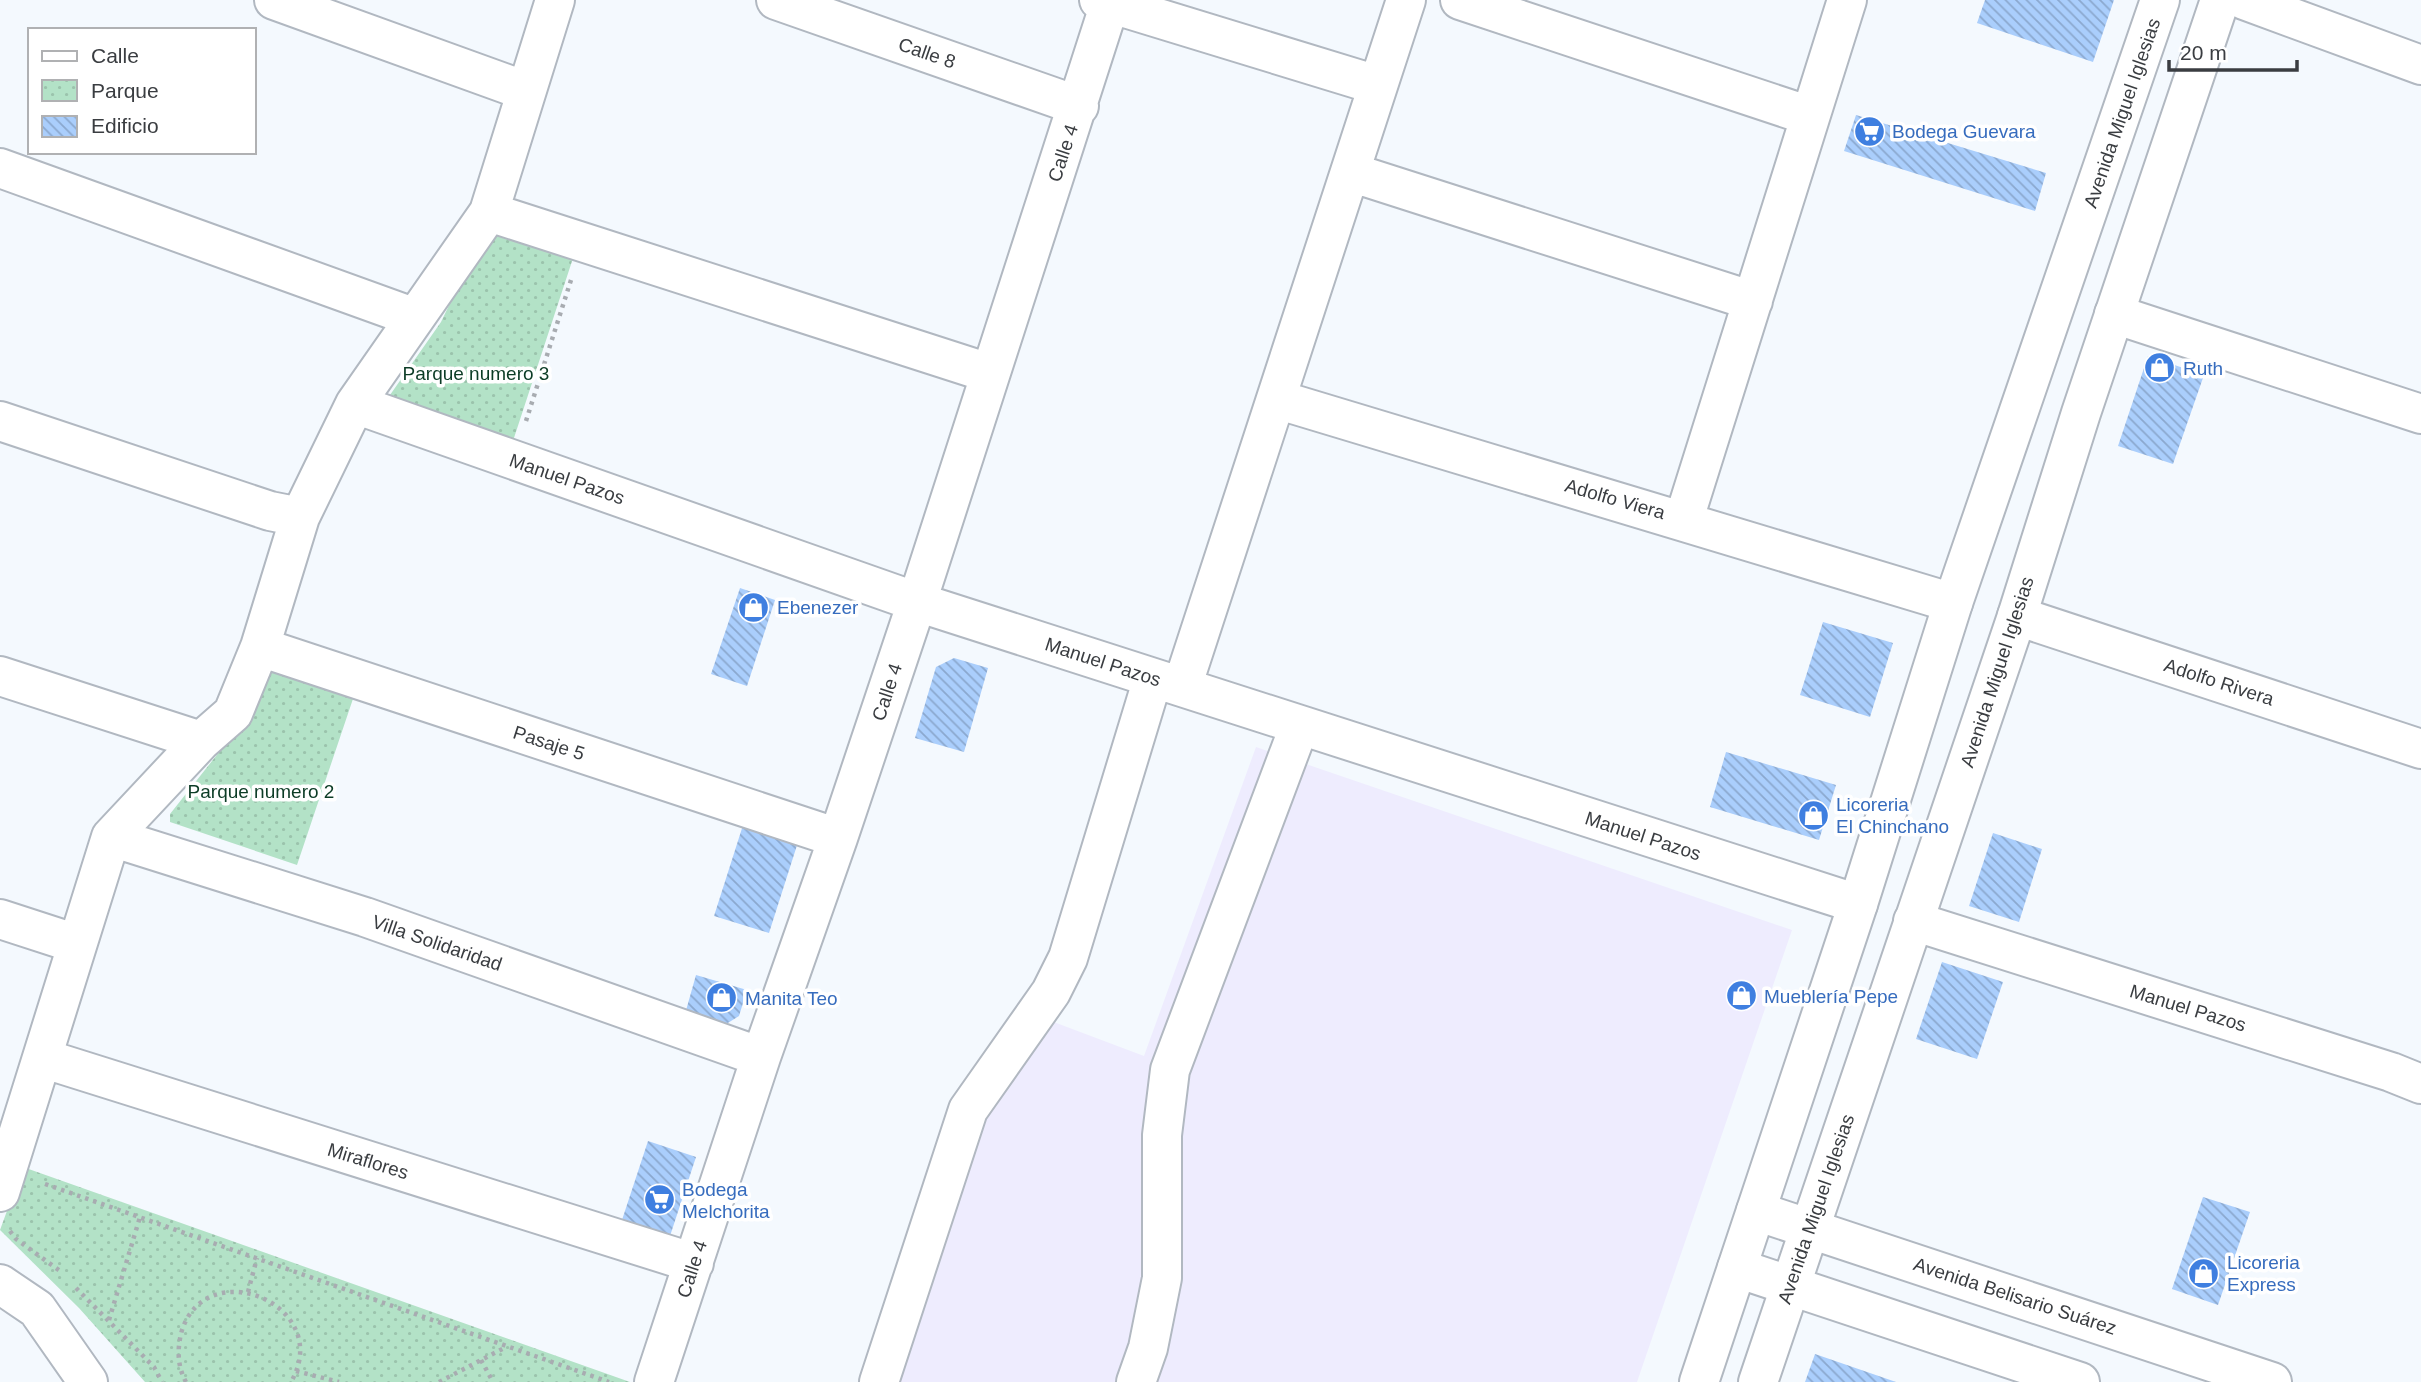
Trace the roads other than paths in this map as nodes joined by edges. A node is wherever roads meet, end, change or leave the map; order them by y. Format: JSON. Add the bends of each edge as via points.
{"nodes":[{"id":1,"x":274,"y":0,"type":"edge"},
{"id":2,"x":555,"y":0,"type":"edge"},
{"id":3,"x":776,"y":0,"type":"edge"},
{"id":4,"x":1406,"y":0,"type":"edge"},
{"id":5,"x":1460,"y":0,"type":"edge"},
{"id":6,"x":1847,"y":0,"type":"edge"},
{"id":7,"x":2160,"y":0,"type":"edge"},
{"id":8,"x":2220,"y":0,"type":"edge"},
{"id":9,"x":2244,"y":0,"type":"edge"},
{"id":10,"x":1106,"y":1,"type":"edge"},
{"id":11,"x":2421,"y":65,"type":"edge"},
{"id":12,"x":1377,"y":85,"type":"junction"},
{"id":13,"x":526,"y":90,"type":"junction"},
{"id":14,"x":1079,"y":106,"type":"junction"},
{"id":15,"x":1810,"y":116,"type":"junction"},
{"id":16,"x":0,"y":168,"type":"edge"},
{"id":17,"x":1350,"y":172,"type":"junction"},
{"id":18,"x":489,"y":212,"type":"junction"},
{"id":19,"x":1753,"y":301,"type":"junction"},
{"id":20,"x":2114,"y":314,"type":"junction"},
{"id":21,"x":413,"y":317,"type":"junction"},
{"id":22,"x":989,"y":373,"type":"junction"},
{"id":23,"x":1276,"y":399,"type":"junction"},
{"id":24,"x":355,"y":404,"type":"junction"},
{"id":25,"x":2421,"y":414,"type":"edge"},
{"id":26,"x":0,"y":421,"type":"edge"},
{"id":27,"x":300,"y":517,"type":"junction"},
{"id":28,"x":1684,"y":519,"type":"junction"},
{"id":29,"x":917,"y":602,"type":"junction"},
{"id":30,"x":1953,"y":603,"type":"junction"},
{"id":31,"x":2017,"y":616,"type":"junction"},
{"id":32,"x":260,"y":647,"type":"junction"},
{"id":33,"x":0,"y":676,"type":"edge"},
{"id":34,"x":1168,"y":683,"type":"junction"},
{"id":35,"x":1299,"y":727,"type":"junction"},
{"id":36,"x":201,"y":741,"type":"junction"},
{"id":37,"x":2421,"y":749,"type":"edge"},
{"id":38,"x":111,"y":837,"type":"junction"},
{"id":39,"x":838,"y":838,"type":"junction"},
{"id":40,"x":1857,"y":904,"type":"junction"},
{"id":41,"x":0,"y":919,"type":"edge"},
{"id":42,"x":1913,"y":921,"type":"junction"},
{"id":43,"x":77,"y":944,"type":"junction"},
{"id":44,"x":761,"y":1057,"type":"junction"},
{"id":45,"x":41,"y":1058,"type":"junction"},
{"id":46,"x":2421,"y":1084,"type":"edge"},
{"id":47,"x":3,"y":1181,"type":"edge"},
{"id":48,"x":1756,"y":1211,"type":"junction"},
{"id":49,"x":1809,"y":1227,"type":"junction"},
{"id":50,"x":694,"y":1263,"type":"junction"},
{"id":51,"x":1737,"y":1268,"type":"junction"},
{"id":52,"x":0,"y":1284,"type":"edge"},
{"id":53,"x":1790,"y":1286,"type":"junction"},
{"id":54,"x":88,"y":1382,"type":"edge"},
{"id":55,"x":654,"y":1382,"type":"edge"},
{"id":56,"x":879,"y":1382,"type":"edge"},
{"id":57,"x":1136,"y":1382,"type":"edge"},
{"id":58,"x":1699,"y":1382,"type":"edge"},
{"id":59,"x":1758,"y":1382,"type":"edge"},
{"id":60,"x":2080,"y":1382,"type":"edge"},
{"id":61,"x":2272,"y":1382,"type":"edge"}],
"edges":[{"from":1,"to":13,"type":"street"},
{"from":2,"to":13,"type":"street"},
{"from":3,"to":14,"type":"street","name":"Calle 8"},
{"from":4,"to":12,"type":"street"},
{"from":5,"to":15,"type":"street"},
{"from":6,"to":15,"type":"street"},
{"from":7,"to":30,"type":"street","name":"Avenida Miguel Iglesias"},
{"from":8,"to":20,"type":"street","name":"Avenida Miguel Iglesias"},
{"from":9,"to":11,"type":"street"},
{"from":10,"to":12,"type":"street"},
{"from":10,"to":14,"type":"street","name":"Calle 4"},
{"from":12,"to":17,"type":"street"},
{"from":13,"to":18,"type":"street"},
{"from":14,"to":22,"type":"street","name":"Calle 4"},
{"from":15,"to":19,"type":"street"},
{"from":16,"to":21,"type":"street"},
{"from":17,"to":19,"type":"street"},
{"from":17,"to":23,"type":"street"},
{"from":18,"to":21,"type":"street"},
{"from":18,"to":22,"type":"street"},
{"from":19,"to":28,"type":"street"},
{"from":20,"to":25,"type":"street"},
{"from":20,"to":31,"type":"street","name":"Avenida Miguel Iglesias"},
{"from":21,"to":24,"type":"street"},
{"from":22,"to":29,"type":"street","name":"Calle 4"},
{"from":23,"to":28,"type":"street","name":"Adolfo Viera"},
{"from":23,"to":34,"type":"street"},
{"from":24,"to":27,"type":"street"},
{"from":24,"to":29,"type":"street","name":"Manuel Pazos"},
{"from":26,"to":27,"type":"street"},
{"from":27,"to":32,"type":"street"},
{"from":28,"to":30,"type":"street","name":"Adolfo Viera"},
{"from":29,"to":34,"type":"street","name":"Manuel Pazos"},
{"from":29,"to":39,"type":"street","name":"Calle 4"},
{"from":30,"to":40,"type":"street","name":"Avenida Miguel Iglesias"},
{"from":31,"to":37,"type":"street","name":"Adolfo Rivera"},
{"from":31,"to":42,"type":"street","name":"Avenida Miguel Iglesias"},
{"from":32,"to":36,"type":"street","via":[[233,713]]},
{"from":32,"to":39,"type":"street","name":"Pasaje 5"},
{"from":33,"to":36,"type":"street"},
{"from":34,"to":35,"type":"street","name":"Manuel Pazos"},
{"from":34,"to":56,"type":"street","via":[[1068,958],[1051,992],[968,1110]]},
{"from":35,"to":40,"type":"street","name":"Manuel Pazos"},
{"from":35,"to":57,"type":"street","via":[[1170,1070],[1161,1135],[1163,1278]]},
{"from":36,"to":38,"type":"street"},
{"from":38,"to":43,"type":"street"},
{"from":38,"to":44,"type":"street","name":"Villa Solidaridad","via":[[365,917]]},
{"from":39,"to":44,"type":"street","name":"Calle 4"},
{"from":40,"to":48,"type":"street","name":"Avenida Miguel Iglesias"},
{"from":41,"to":43,"type":"street"},
{"from":42,"to":46,"type":"street","name":"Manuel Pazos"},
{"from":42,"to":49,"type":"street","name":"Avenida Miguel Iglesias"},
{"from":43,"to":45,"type":"street"},
{"from":44,"to":50,"type":"street","name":"Calle 4"},
{"from":45,"to":47,"type":"street"},
{"from":45,"to":50,"type":"street","name":"Miraflores"},
{"from":48,"to":49,"type":"street","name":"Avenida Belisario Suárez"},
{"from":48,"to":51,"type":"street","name":"Avenida Miguel Iglesias"},
{"from":49,"to":53,"type":"street","name":"Avenida Miguel Iglesias"},
{"from":49,"to":61,"type":"street","name":"Avenida Belisario Suárez"},
{"from":50,"to":55,"type":"street","name":"Calle 4"},
{"from":51,"to":53,"type":"street"},
{"from":51,"to":58,"type":"street","name":"Avenida Miguel Iglesias"},
{"from":52,"to":54,"type":"street","via":[[37,1309]]},
{"from":53,"to":59,"type":"street","name":"Avenida Miguel Iglesias"},
{"from":53,"to":60,"type":"street"}]}
